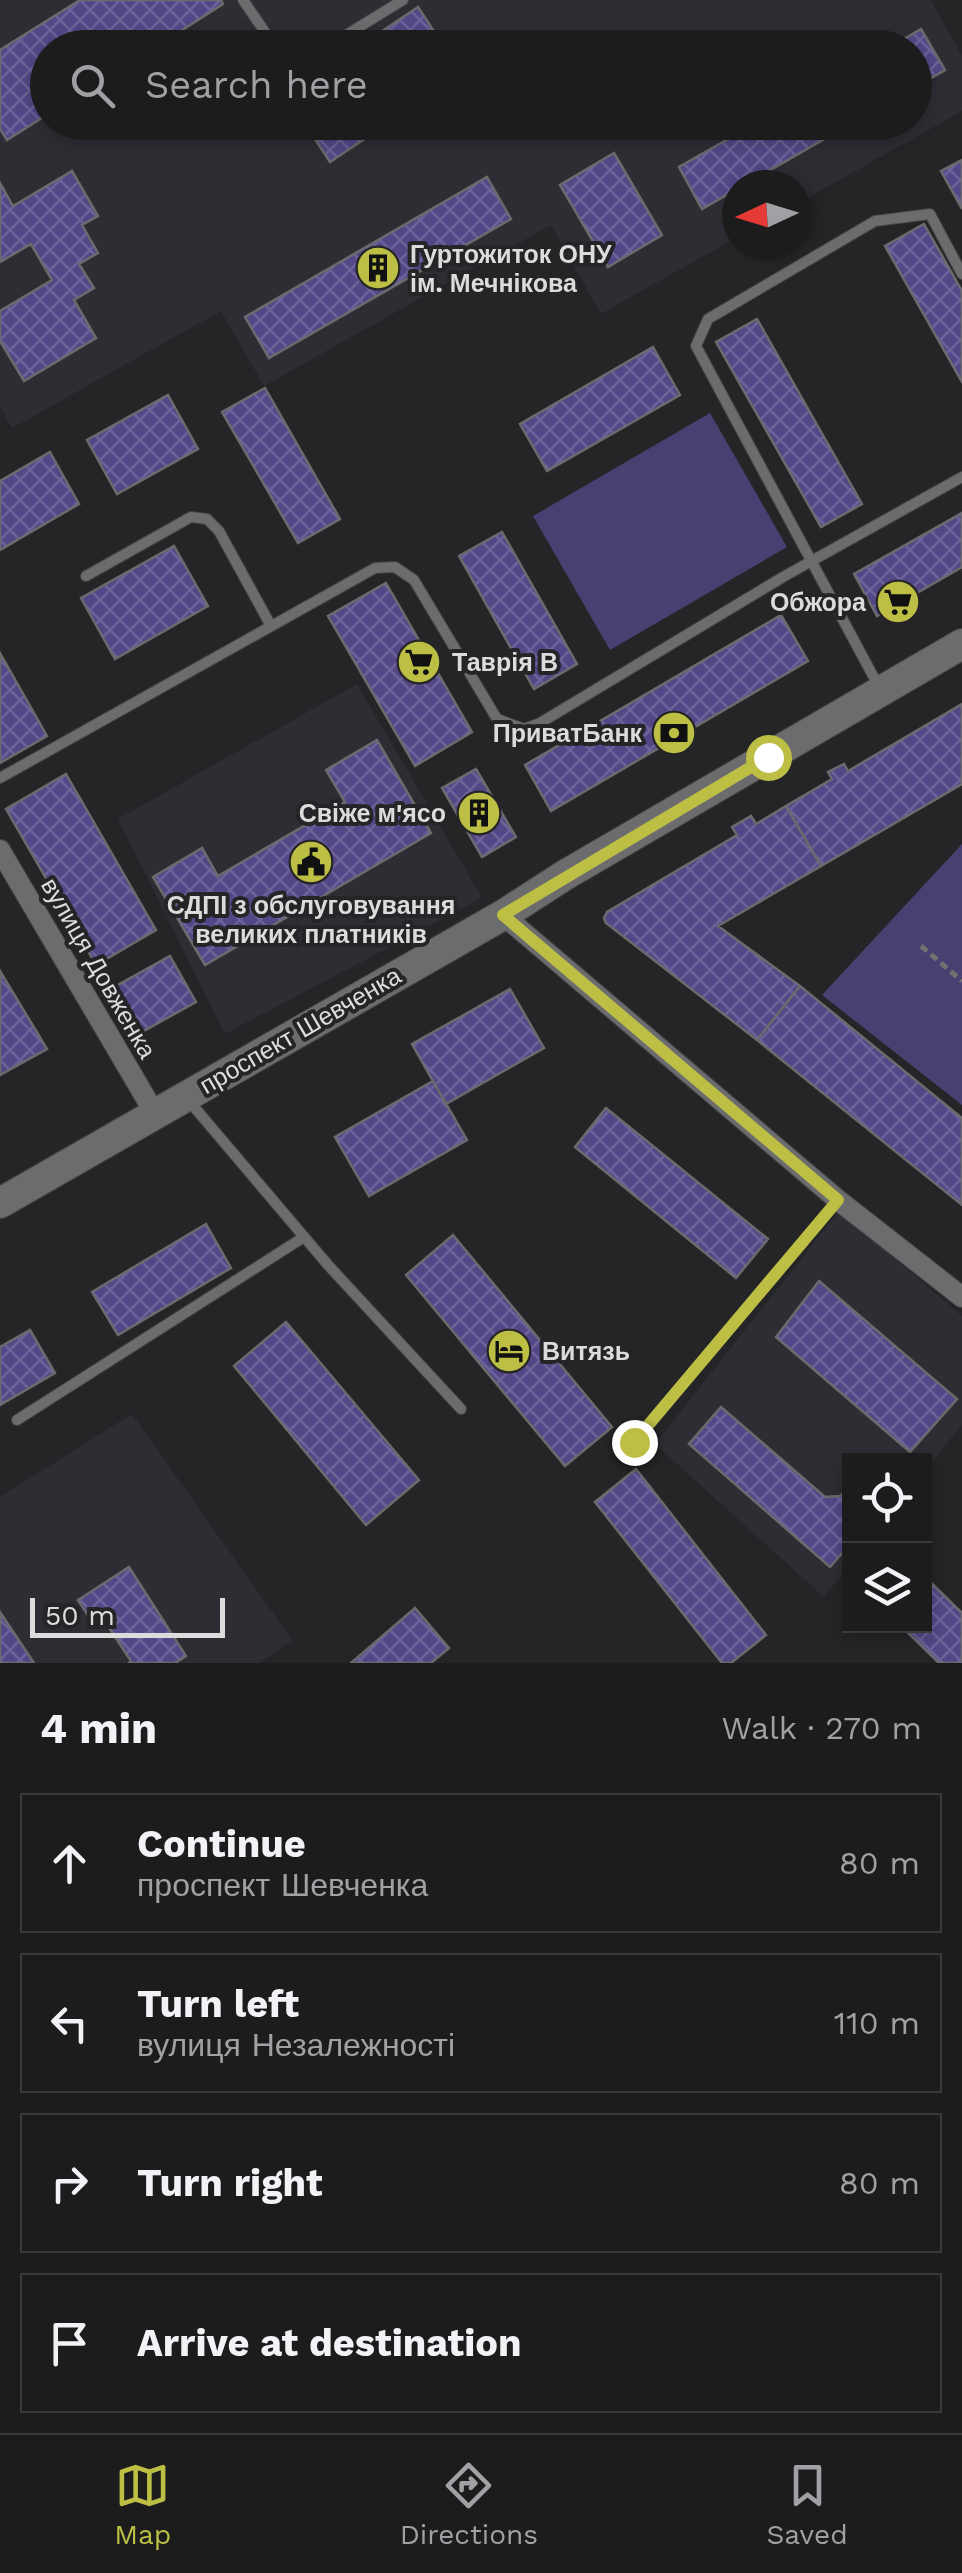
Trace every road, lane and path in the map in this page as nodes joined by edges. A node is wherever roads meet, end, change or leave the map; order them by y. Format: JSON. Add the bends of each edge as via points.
{"nodes":[{"id":1,"x":244,"y":0,"type":"edge"},
{"id":2,"x":403,"y":0,"type":"edge"},
{"id":3,"x":264,"y":30,"type":"edge"},
{"id":4,"x":354,"y":30,"type":"edge"},
{"id":5,"x":962,"y":274,"type":"edge"},
{"id":6,"x":962,"y":476,"type":"edge"},
{"id":7,"x":812,"y":563,"type":"junction"},
{"id":8,"x":86,"y":576,"type":"dead end"},
{"id":9,"x":271,"y":626,"type":"junction"},
{"id":10,"x":962,"y":644,"type":"edge"},
{"id":11,"x":881,"y":691,"type":"junction"},
{"id":12,"x":0,"y":778,"type":"edge"},
{"id":13,"x":0,"y":850,"type":"edge"},
{"id":14,"x":503,"y":915,"type":"junction"},
{"id":15,"x":920,"y":946,"type":"dead end"},
{"id":16,"x":962,"y":981,"type":"edge"},
{"id":17,"x":185,"y":1096,"type":"junction"},
{"id":18,"x":154,"y":1112,"type":"junction"},
{"id":19,"x":838,"y":1200,"type":"junction"},
{"id":20,"x":0,"y":1203,"type":"edge"},
{"id":21,"x":304,"y":1237,"type":"junction"},
{"id":22,"x":962,"y":1297,"type":"edge"},
{"id":23,"x":460,"y":1409,"type":"dead end"},
{"id":24,"x":17,"y":1420,"type":"dead end"},
{"id":25,"x":634,"y":1442,"type":"dead end"}],
"edges":[{"from":1,"to":3,"type":"lane"},
{"from":2,"to":4,"type":"lane"},
{"from":5,"to":7,"type":"lane","via":[[930,214],[874,220],[708,319],[696,346]]},
{"from":6,"to":7,"type":"lane"},
{"from":7,"to":9,"type":"lane","via":[[524,729],[497,719],[414,580],[394,567],[374,568]]},
{"from":7,"to":11,"type":"lane"},
{"from":8,"to":9,"type":"lane","via":[[191,518],[207,519]]},
{"from":9,"to":12,"type":"lane"},
{"from":10,"to":11,"type":"main road","name":"проспект Шевченка"},
{"from":11,"to":14,"type":"main road","name":"проспект Шевченка"},
{"from":13,"to":18,"type":"street","name":"вулиця Довженка"},
{"from":14,"to":17,"type":"main road","name":"проспект Шевченка"},
{"from":14,"to":19,"type":"street"},
{"from":15,"to":16,"type":"path"},
{"from":17,"to":18,"type":"main road","name":"проспект Шевченка"},
{"from":17,"to":21,"type":"lane"},
{"from":18,"to":20,"type":"main road","name":"проспект Шевченка"},
{"from":19,"to":22,"type":"street"},
{"from":19,"to":25,"type":"lane"},
{"from":21,"to":23,"type":"lane"},
{"from":21,"to":24,"type":"lane"}]}
